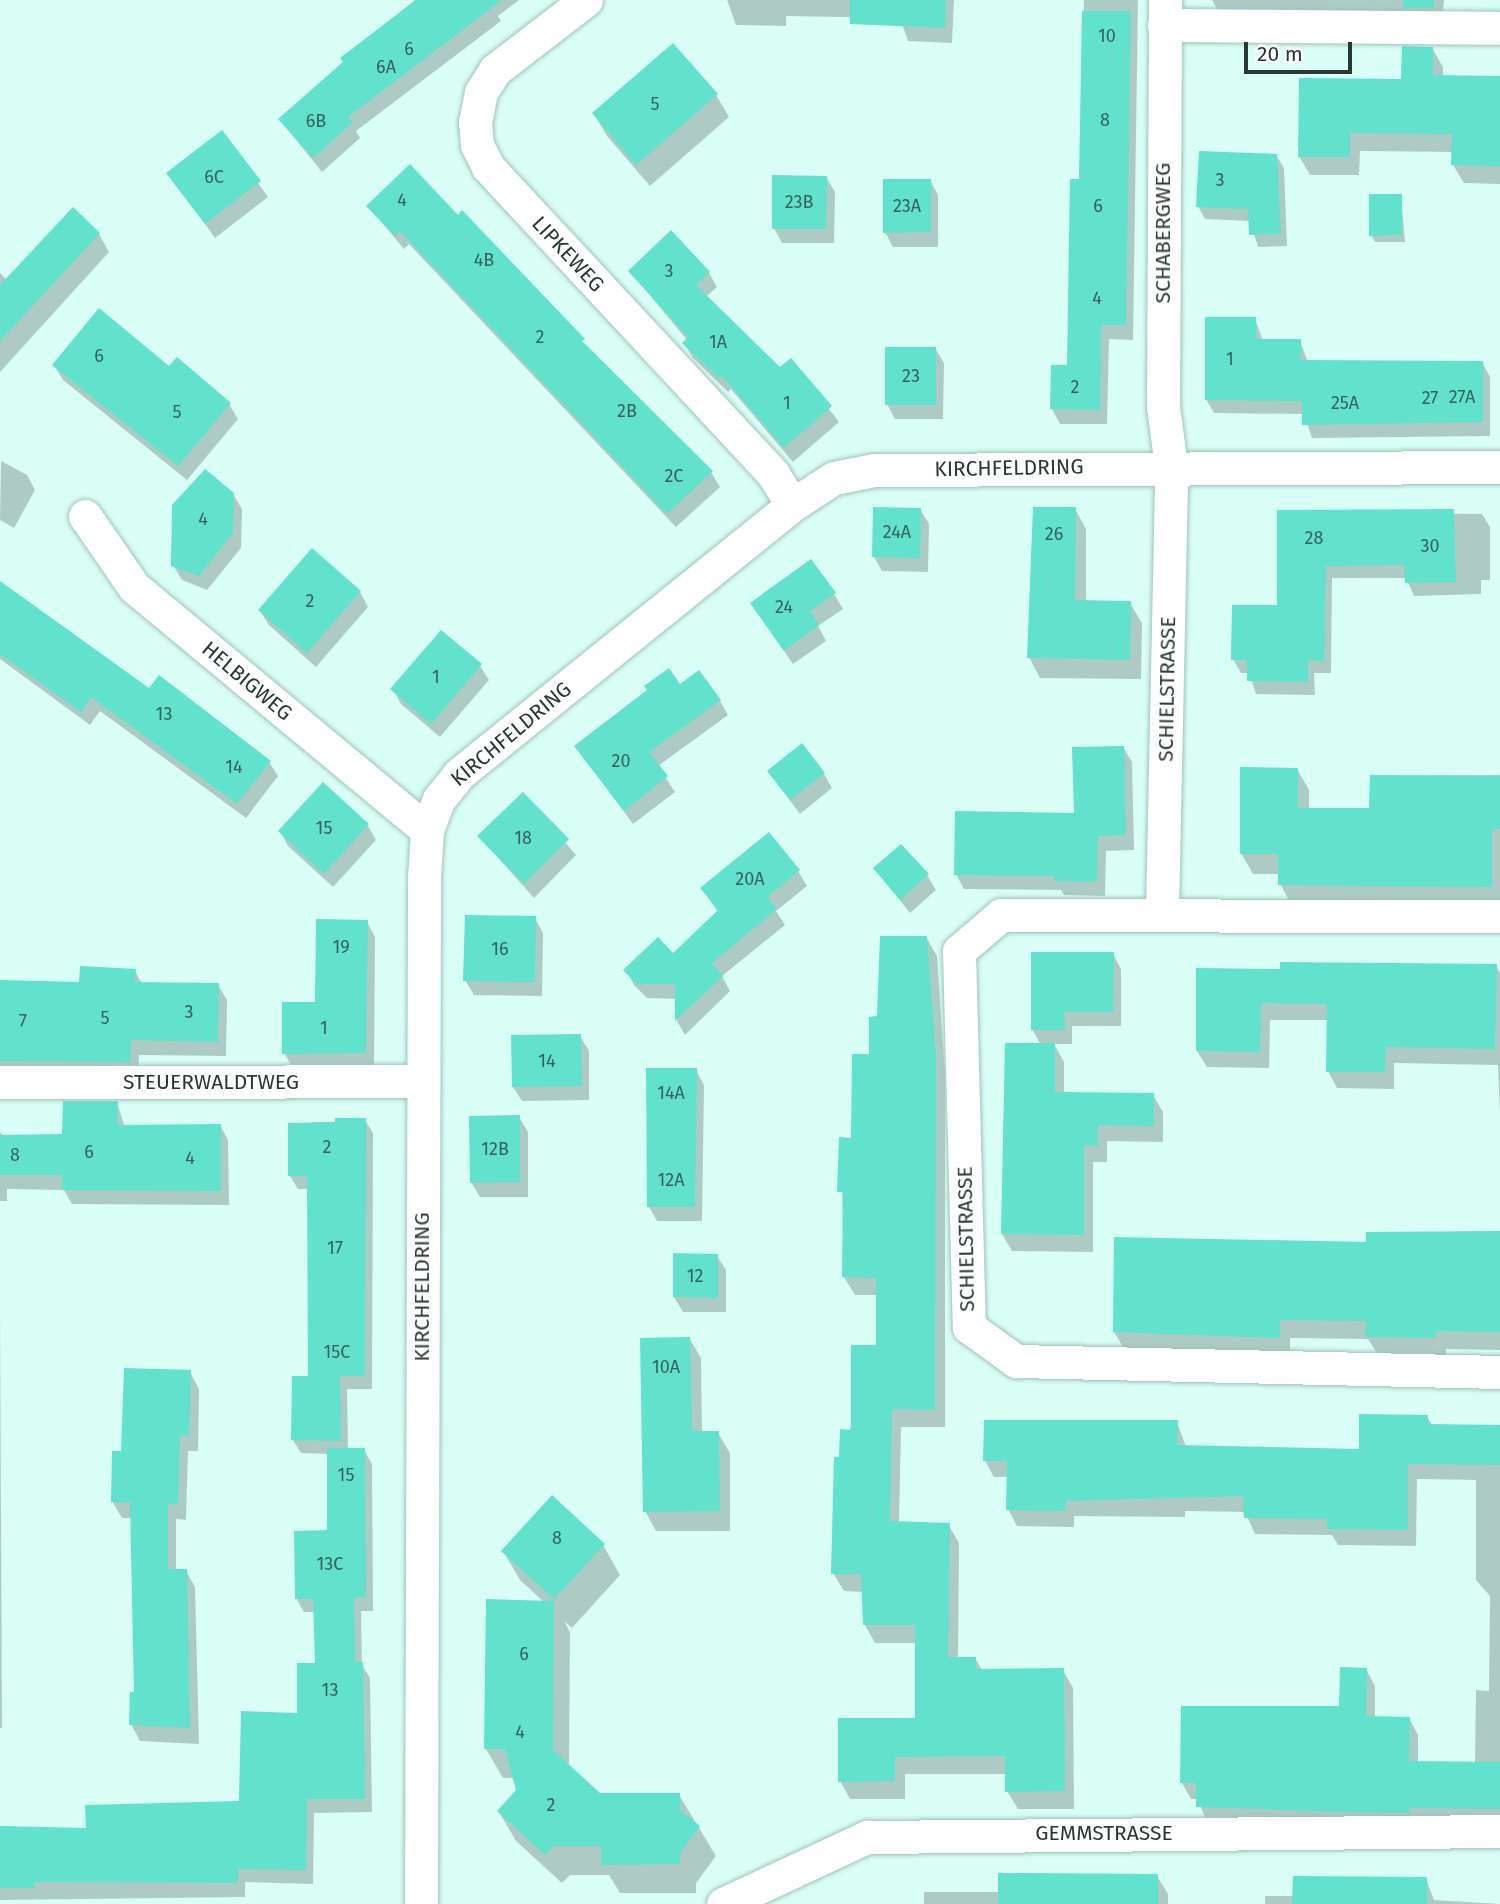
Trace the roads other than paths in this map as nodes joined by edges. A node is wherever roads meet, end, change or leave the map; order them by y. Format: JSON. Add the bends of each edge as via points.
{"nodes":[{"id":1,"x":586,"y":0,"type":"edge"},
{"id":2,"x":1165,"y":13,"type":"edge"},
{"id":3,"x":1500,"y":28,"type":"edge"},
{"id":4,"x":1171,"y":466,"type":"junction"},
{"id":5,"x":1500,"y":467,"type":"edge"},
{"id":6,"x":792,"y":505,"type":"junction"},
{"id":7,"x":85,"y":516,"type":"dead end"},
{"id":8,"x":427,"y":830,"type":"junction"},
{"id":9,"x":1162,"y":912,"type":"junction"},
{"id":10,"x":1500,"y":916,"type":"edge"},
{"id":11,"x":422,"y":1081,"type":"junction"},
{"id":12,"x":0,"y":1082,"type":"edge"},
{"id":13,"x":1500,"y":1372,"type":"edge"},
{"id":14,"x":1500,"y":1831,"type":"edge"},
{"id":15,"x":737,"y":1901,"type":"edge"},
{"id":16,"x":421,"y":1904,"type":"edge"}],
"edges":[{"from":1,"to":6,"type":"street","name":"LIPKEWEG","via":[[495,69],[481,92],[475,122],[477,145],[488,167],[773,474]]},
{"from":2,"to":3,"type":"street"},
{"from":2,"to":4,"type":"street","name":"SCHABERGWEG","via":[[1163,407]]},
{"from":4,"to":5,"type":"street","name":"KIRCHFELDRING"},
{"from":4,"to":6,"type":"street","name":"KIRCHFELDRING","via":[[873,470],[834,478]]},
{"from":4,"to":9,"type":"street","name":"SCHIELSTRASSE"},
{"from":6,"to":8,"type":"street","name":"KIRCHFELDRING","via":[[459,774],[439,799]]},
{"from":7,"to":8,"type":"street","name":"HELBIGWEG","via":[[134,587]]},
{"from":8,"to":11,"type":"street","name":"KIRCHFELDRING"},
{"from":9,"to":10,"type":"street","name":"SCHIELSTRASSE"},
{"from":9,"to":13,"type":"street","name":"SCHIELSTRASSE","via":[[1001,915],[959,951],[969,1327],[1016,1361]]},
{"from":11,"to":12,"type":"street","name":"STEUERWALDTWEG"},
{"from":11,"to":16,"type":"street","name":"KIRCHFELDRING"},
{"from":14,"to":15,"type":"street","name":"GEMMSTRASSE","via":[[867,1837]]}]}
